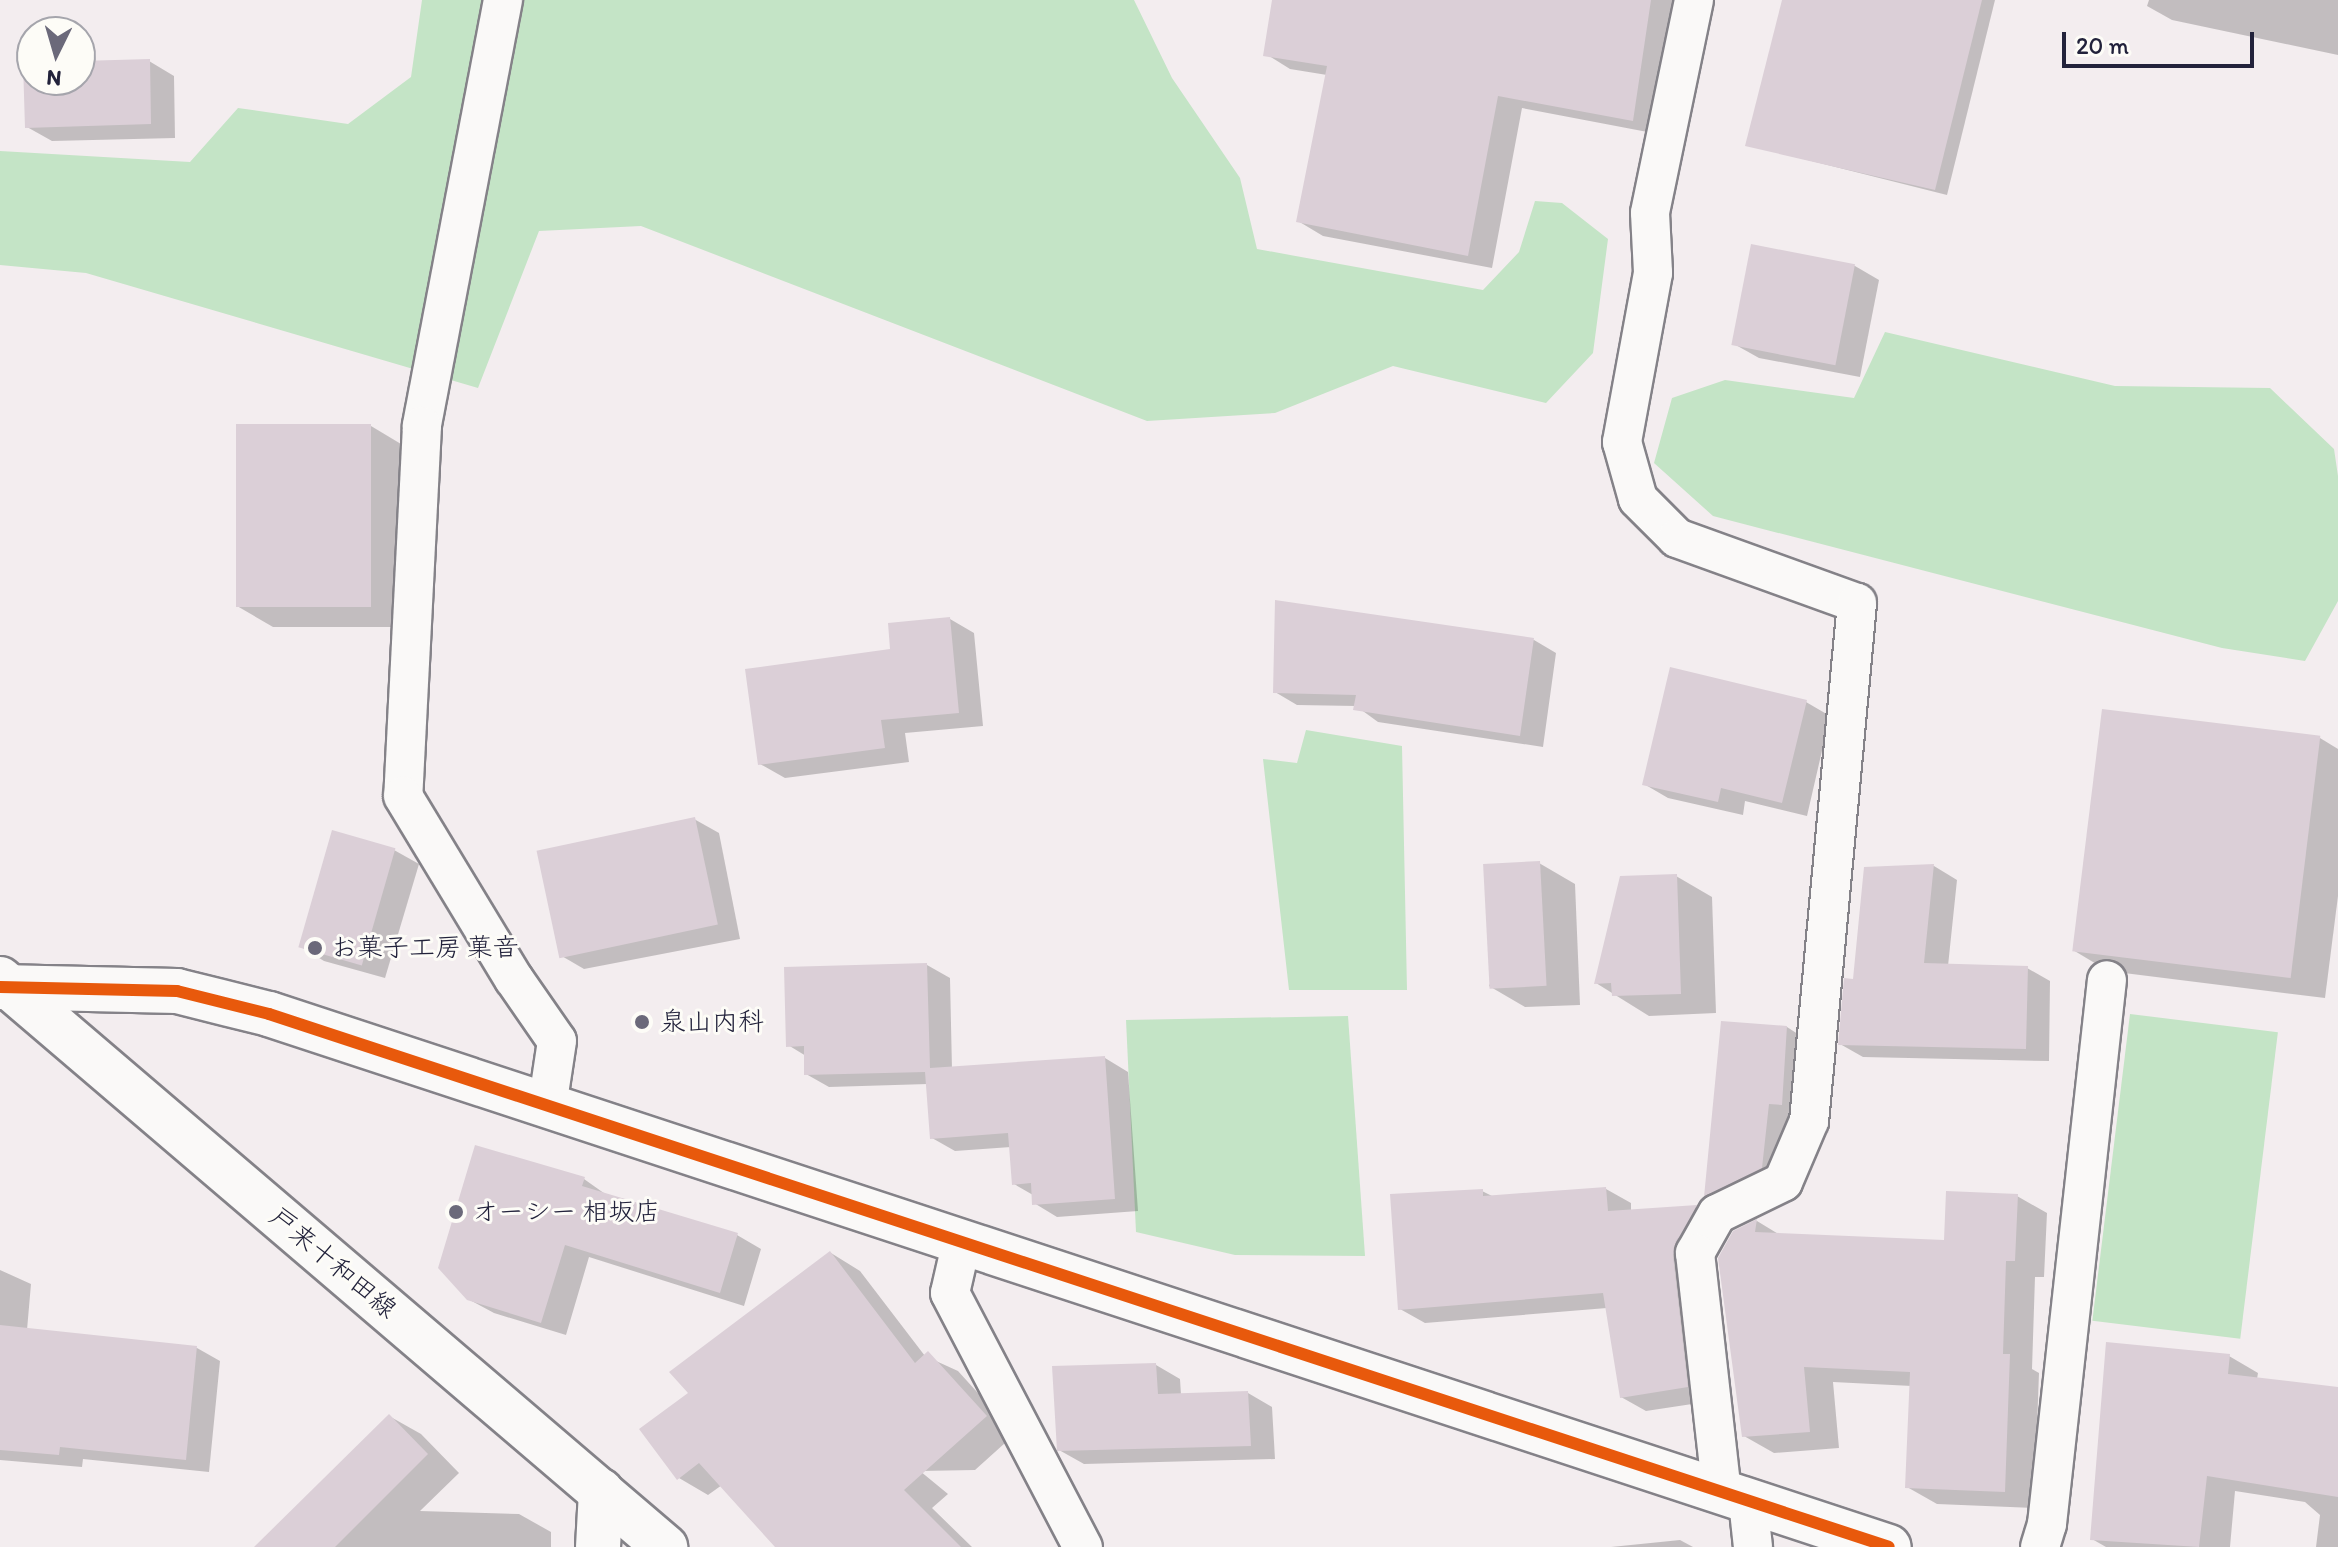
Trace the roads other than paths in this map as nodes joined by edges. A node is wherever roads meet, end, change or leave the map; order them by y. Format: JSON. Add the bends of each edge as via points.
{"nodes":[{"id":1,"x":503,"y":0,"type":"edge"},
{"id":2,"x":1694,"y":0,"type":"edge"},
{"id":3,"x":2107,"y":980,"type":"dead end"},
{"id":4,"x":3,"y":984,"type":"edge"},
{"id":5,"x":547,"y":1107,"type":"junction"},
{"id":6,"x":961,"y":1245,"type":"junction"},
{"id":7,"x":601,"y":1491,"type":"junction"},
{"id":8,"x":1735,"y":1496,"type":"junction"},
{"id":9,"x":598,"y":1547,"type":"edge"},
{"id":10,"x":665,"y":1547,"type":"edge"},
{"id":11,"x":1083,"y":1547,"type":"edge"},
{"id":12,"x":1753,"y":1547,"type":"edge"},
{"id":13,"x":1889,"y":1547,"type":"edge"},
{"id":14,"x":2040,"y":1547,"type":"edge"}],
"edges":[{"from":1,"to":5,"type":"lane","via":[[422,426],[403,796],[557,1041]]},
{"from":2,"to":8,"type":"lane","via":[[1650,213],[1653,273],[1622,442],[1638,499],[1677,538],[1857,603],[1809,1121],[1783,1182],[1717,1214],[1695,1253]]},
{"from":3,"to":14,"type":"lane","via":[[2047,1524]]},
{"from":4,"to":5,"type":"street","via":[[177,991],[269,1014]]},
{"from":4,"to":7,"type":"street","name":"戸来十和田線"},
{"from":5,"to":6,"type":"street"},
{"from":6,"to":8,"type":"street"},
{"from":6,"to":11,"type":"lane","via":[[950,1293]]},
{"from":7,"to":9,"type":"street"},
{"from":7,"to":10,"type":"street","name":"戸来十和田線"},
{"from":8,"to":12,"type":"lane"},
{"from":8,"to":13,"type":"street"}]}
